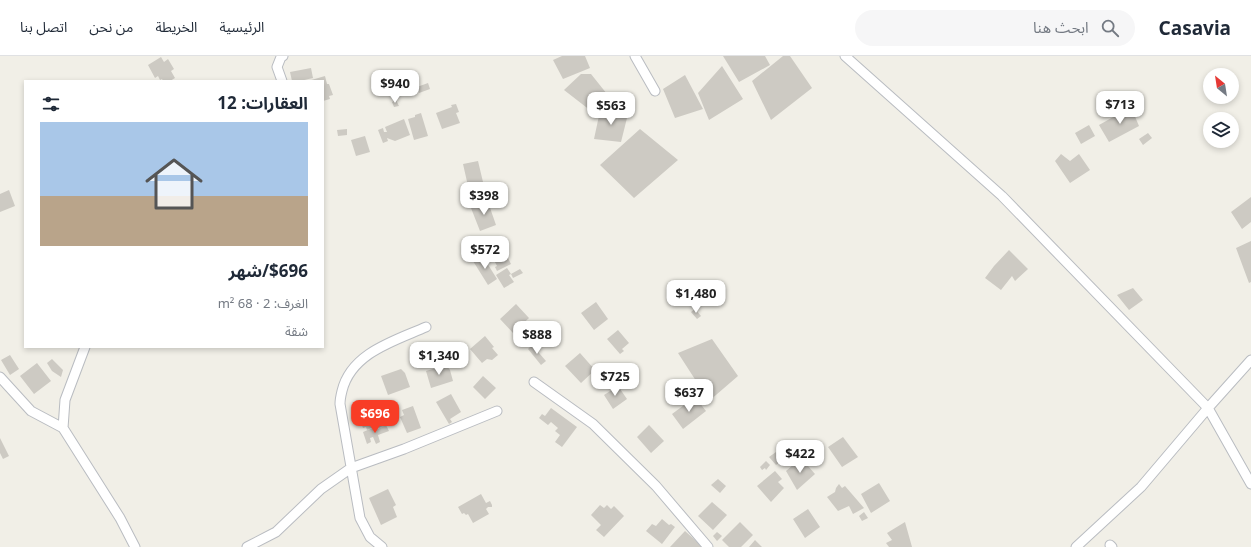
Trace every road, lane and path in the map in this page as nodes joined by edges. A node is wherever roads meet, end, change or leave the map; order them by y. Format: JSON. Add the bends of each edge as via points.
{"nodes":[{"id":1,"x":283,"y":56,"type":"edge"},
{"id":2,"x":634,"y":56,"type":"edge"},
{"id":3,"x":845,"y":56,"type":"edge"},
{"id":4,"x":282,"y":80,"type":"edge"},
{"id":5,"x":655,"y":91,"type":"dead end"},
{"id":6,"x":426,"y":327,"type":"dead end"},
{"id":7,"x":84,"y":348,"type":"edge"},
{"id":8,"x":1251,"y":360,"type":"edge"},
{"id":9,"x":0,"y":378,"type":"edge"},
{"id":10,"x":534,"y":382,"type":"dead end"},
{"id":11,"x":1208,"y":408,"type":"junction"},
{"id":12,"x":497,"y":411,"type":"dead end"},
{"id":13,"x":63,"y":428,"type":"junction"},
{"id":14,"x":351,"y":468,"type":"junction"},
{"id":15,"x":1251,"y":484,"type":"edge"},
{"id":16,"x":135,"y":547,"type":"edge"},
{"id":17,"x":247,"y":547,"type":"edge"},
{"id":18,"x":382,"y":547,"type":"edge"},
{"id":19,"x":708,"y":547,"type":"edge"},
{"id":20,"x":1076,"y":547,"type":"edge"}],
"edges":[{"from":1,"to":4,"type":"street","via":[[277,67]]},
{"from":2,"to":5,"type":"street"},
{"from":3,"to":11,"type":"street","via":[[1002,196]]},
{"from":6,"to":14,"type":"street","via":[[382,346],[360,360],[349,374],[342,390],[340,404]]},
{"from":7,"to":13,"type":"street","via":[[66,400]]},
{"from":8,"to":11,"type":"street"},
{"from":9,"to":13,"type":"street","via":[[31,411]]},
{"from":10,"to":19,"type":"street","via":[[593,424],[656,486]]},
{"from":11,"to":15,"type":"street"},
{"from":11,"to":20,"type":"street","via":[[1141,487]]},
{"from":12,"to":14,"type":"street"},
{"from":13,"to":16,"type":"street","via":[[120,518]]},
{"from":14,"to":17,"type":"street","via":[[321,489],[276,532]]},
{"from":14,"to":18,"type":"street","via":[[360,518],[370,537]]}]}
